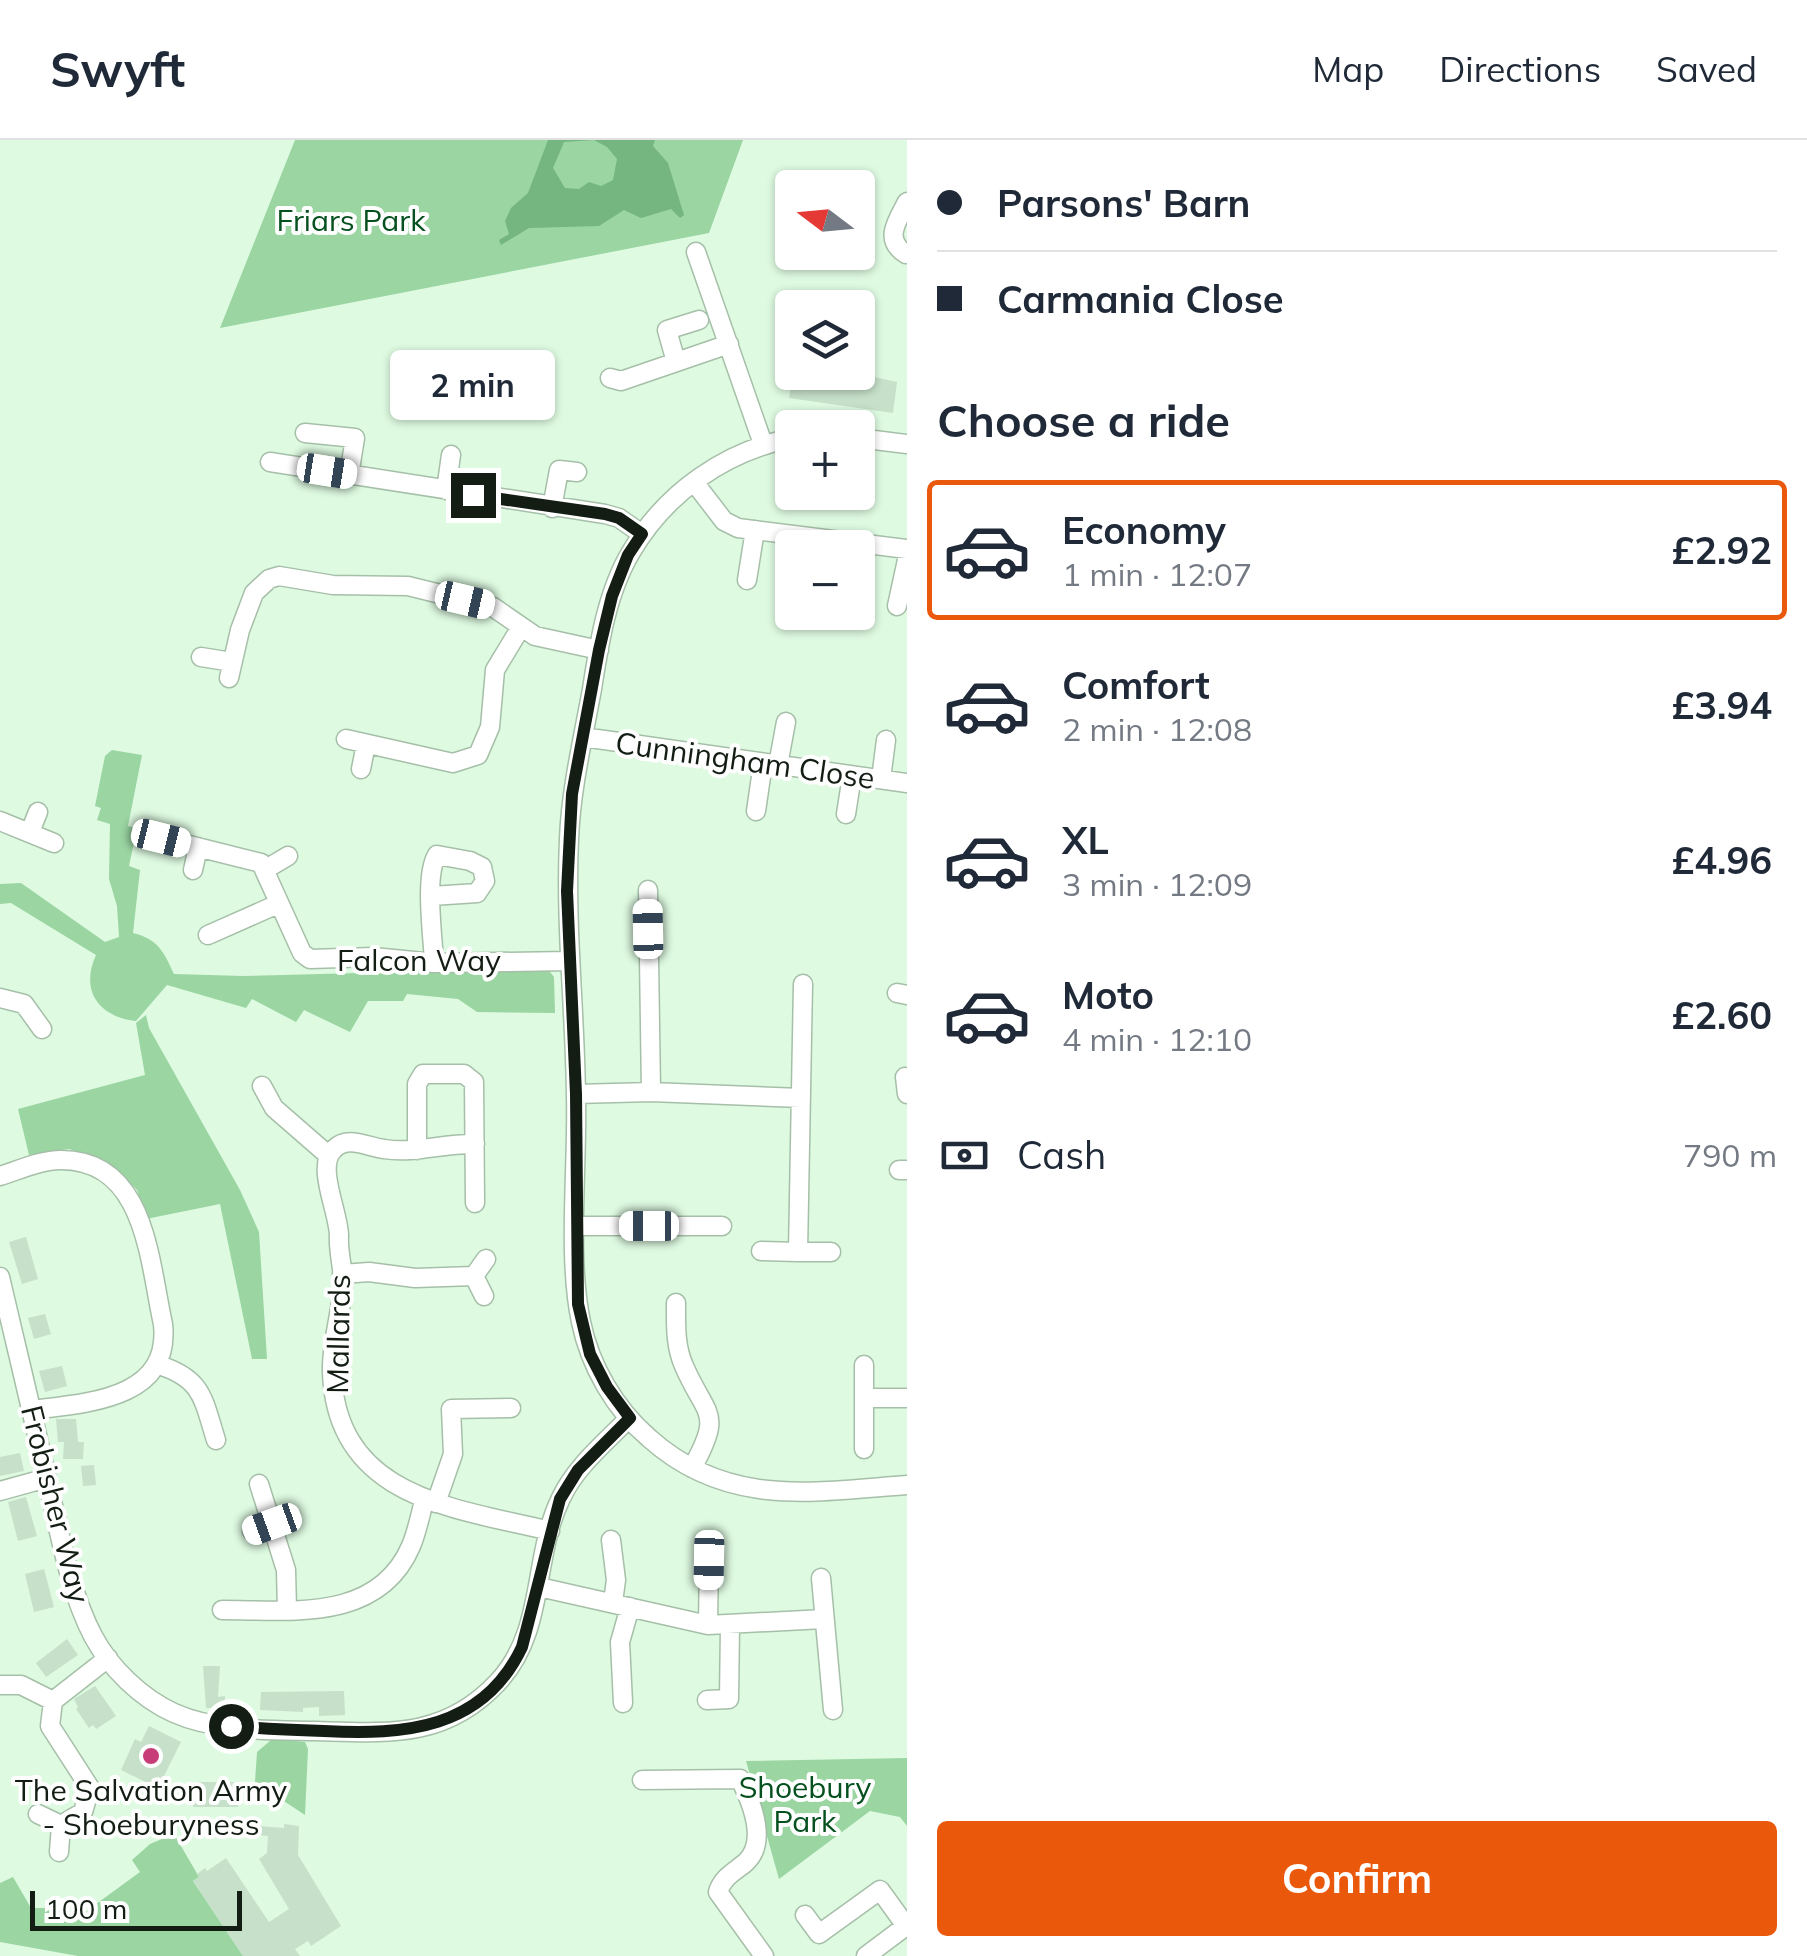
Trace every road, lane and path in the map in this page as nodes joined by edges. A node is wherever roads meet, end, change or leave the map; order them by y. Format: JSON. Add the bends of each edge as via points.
{"nodes":[{"id":1,"x":906,"y":205,"type":"edge"},
{"id":2,"x":696,"y":252,"type":"dead end"},
{"id":3,"x":906,"y":254,"type":"edge"},
{"id":4,"x":699,"y":320,"type":"dead end"},
{"id":5,"x":729,"y":344,"type":"junction"},
{"id":6,"x":676,"y":362,"type":"junction"},
{"id":7,"x":610,"y":378,"type":"dead end"},
{"id":8,"x":305,"y":432,"type":"dead end"},
{"id":9,"x":875,"y":440,"type":"edge"},
{"id":10,"x":775,"y":442,"type":"edge"},
{"id":11,"x":763,"y":444,"type":"junction"},
{"id":12,"x":907,"y":444,"type":"edge"},
{"id":13,"x":450,"y":455,"type":"dead end"},
{"id":14,"x":270,"y":462,"type":"dead end"},
{"id":15,"x":577,"y":472,"type":"dead end"},
{"id":16,"x":349,"y":475,"type":"junction"},
{"id":17,"x":694,"y":482,"type":"junction"},
{"id":18,"x":446,"y":490,"type":"junction"},
{"id":19,"x":552,"y":508,"type":"junction"},
{"id":20,"x":755,"y":530,"type":"junction"},
{"id":21,"x":642,"y":534,"type":"junction"},
{"id":22,"x":907,"y":549,"type":"edge"},
{"id":23,"x":907,"y":560,"type":"edge"},
{"id":24,"x":748,"y":580,"type":"dead end"},
{"id":25,"x":897,"y":606,"type":"dead end"},
{"id":26,"x":521,"y":627,"type":"junction"},
{"id":27,"x":599,"y":650,"type":"junction"},
{"id":28,"x":201,"y":657,"type":"dead end"},
{"id":29,"x":786,"y":722,"type":"dead end"},
{"id":30,"x":584,"y":737,"type":"junction"},
{"id":31,"x":346,"y":740,"type":"dead end"},
{"id":32,"x":886,"y":740,"type":"dead end"},
{"id":33,"x":366,"y":744,"type":"junction"},
{"id":34,"x":771,"y":764,"type":"junction"},
{"id":35,"x":360,"y":769,"type":"dead end"},
{"id":36,"x":852,"y":776,"type":"junction"},
{"id":37,"x":881,"y":779,"type":"junction"},
{"id":38,"x":907,"y":783,"type":"edge"},
{"id":39,"x":38,"y":812,"type":"dead end"},
{"id":40,"x":756,"y":812,"type":"dead end"},
{"id":41,"x":846,"y":814,"type":"dead end"},
{"id":42,"x":0,"y":821,"type":"edge"},
{"id":43,"x":30,"y":832,"type":"junction"},
{"id":44,"x":161,"y":838,"type":"dead end"},
{"id":45,"x":54,"y":843,"type":"dead end"},
{"id":46,"x":198,"y":847,"type":"junction"},
{"id":47,"x":288,"y":856,"type":"dead end"},
{"id":48,"x":266,"y":869,"type":"junction"},
{"id":49,"x":193,"y":870,"type":"dead end"},
{"id":50,"x":648,"y":890,"type":"dead end"},
{"id":51,"x":432,"y":896,"type":"dead end"},
{"id":52,"x":278,"y":904,"type":"junction"},
{"id":53,"x":208,"y":935,"type":"dead end"},
{"id":54,"x":569,"y":960,"type":"junction"},
{"id":55,"x":434,"y":963,"type":"junction"},
{"id":56,"x":803,"y":984,"type":"dead end"},
{"id":57,"x":0,"y":998,"type":"edge"},
{"id":58,"x":42,"y":1029,"type":"dead end"},
{"id":59,"x":262,"y":1086,"type":"dead end"},
{"id":60,"x":650,"y":1092,"type":"junction"},
{"id":61,"x":576,"y":1094,"type":"junction"},
{"id":62,"x":801,"y":1098,"type":"junction"},
{"id":63,"x":475,"y":1144,"type":"junction"},
{"id":64,"x":417,"y":1150,"type":"junction"},
{"id":65,"x":328,"y":1156,"type":"junction"},
{"id":66,"x":0,"y":1176,"type":"edge"},
{"id":67,"x":475,"y":1203,"type":"dead end"},
{"id":68,"x":576,"y":1226,"type":"junction"},
{"id":69,"x":722,"y":1226,"type":"dead end"},
{"id":70,"x":761,"y":1251,"type":"dead end"},
{"id":71,"x":798,"y":1252,"type":"junction"},
{"id":72,"x":832,"y":1252,"type":"dead end"},
{"id":73,"x":486,"y":1259,"type":"dead end"},
{"id":74,"x":342,"y":1274,"type":"junction"},
{"id":75,"x":474,"y":1276,"type":"junction"},
{"id":76,"x":0,"y":1277,"type":"edge"},
{"id":77,"x":484,"y":1296,"type":"dead end"},
{"id":78,"x":676,"y":1303,"type":"dead end"},
{"id":79,"x":159,"y":1365,"type":"junction"},
{"id":80,"x":864,"y":1366,"type":"dead end"},
{"id":81,"x":865,"y":1398,"type":"junction"},
{"id":82,"x":907,"y":1398,"type":"edge"},
{"id":83,"x":512,"y":1408,"type":"dead end"},
{"id":84,"x":32,"y":1410,"type":"junction"},
{"id":85,"x":630,"y":1418,"type":"junction"},
{"id":86,"x":216,"y":1440,"type":"dead end"},
{"id":87,"x":864,"y":1449,"type":"dead end"},
{"id":88,"x":692,"y":1468,"type":"junction"},
{"id":89,"x":47,"y":1478,"type":"junction"},
{"id":90,"x":259,"y":1484,"type":"dead end"},
{"id":91,"x":907,"y":1485,"type":"edge"},
{"id":92,"x":0,"y":1491,"type":"edge"},
{"id":93,"x":430,"y":1502,"type":"junction"},
{"id":94,"x":272,"y":1524,"type":"junction"},
{"id":95,"x":550,"y":1531,"type":"junction"},
{"id":96,"x":252,"y":1532,"type":"dead end"},
{"id":97,"x":612,"y":1540,"type":"dead end"},
{"id":98,"x":709,"y":1560,"type":"dead end"},
{"id":99,"x":822,"y":1578,"type":"dead end"},
{"id":100,"x":539,"y":1587,"type":"junction"},
{"id":101,"x":622,"y":1604,"type":"junction"},
{"id":102,"x":222,"y":1610,"type":"dead end"},
{"id":103,"x":287,"y":1610,"type":"junction"},
{"id":104,"x":824,"y":1619,"type":"junction"},
{"id":105,"x":708,"y":1625,"type":"junction"},
{"id":106,"x":730,"y":1626,"type":"junction"},
{"id":107,"x":108,"y":1658,"type":"junction"},
{"id":108,"x":0,"y":1684,"type":"edge"},
{"id":109,"x":708,"y":1700,"type":"dead end"},
{"id":110,"x":53,"y":1701,"type":"junction"},
{"id":111,"x":623,"y":1704,"type":"dead end"},
{"id":112,"x":833,"y":1710,"type":"dead end"},
{"id":113,"x":642,"y":1780,"type":"dead end"},
{"id":114,"x":38,"y":1814,"type":"dead end"},
{"id":115,"x":61,"y":1826,"type":"junction"},
{"id":116,"x":59,"y":1852,"type":"dead end"},
{"id":117,"x":805,"y":1915,"type":"dead end"},
{"id":118,"x":907,"y":1927,"type":"edge"},
{"id":119,"x":764,"y":1956,"type":"edge"},
{"id":120,"x":866,"y":1956,"type":"edge"}],
"edges":[{"from":1,"to":3,"type":"street","via":[[892,233]]},
{"from":2,"to":5,"type":"street"},
{"from":4,"to":6,"type":"street","via":[[667,330]]},
{"from":5,"to":6,"type":"street"},
{"from":5,"to":11,"type":"street"},
{"from":6,"to":7,"type":"street","via":[[620,381]]},
{"from":8,"to":16,"type":"street","via":[[355,438]]},
{"from":9,"to":12,"type":"street"},
{"from":10,"to":11,"type":"street"},
{"from":11,"to":17,"type":"street"},
{"from":13,"to":18,"type":"street"},
{"from":14,"to":16,"type":"street"},
{"from":15,"to":19,"type":"street","via":[[560,470]]},
{"from":16,"to":18,"type":"street"},
{"from":17,"to":20,"type":"street","via":[[724,521]]},
{"from":17,"to":21,"type":"street"},
{"from":18,"to":19,"type":"street"},
{"from":19,"to":21,"type":"street","via":[[619,518]]},
{"from":20,"to":22,"type":"street"},
{"from":20,"to":24,"type":"street"},
{"from":21,"to":27,"type":"street","via":[[612,596]]},
{"from":23,"to":25,"type":"street"},
{"from":26,"to":27,"type":"street"},
{"from":26,"to":28,"type":"street","via":[[494,606],[408,586],[279,576],[254,594],[230,670]]},
{"from":26,"to":33,"type":"street","via":[[495,670],[490,726],[478,755],[453,763]]},
{"from":27,"to":30,"type":"street"},
{"from":29,"to":34,"type":"street"},
{"from":30,"to":34,"type":"street","name":"Cunningham Close"},
{"from":30,"to":54,"type":"street","via":[[569,836]]},
{"from":31,"to":33,"type":"street"},
{"from":32,"to":37,"type":"street"},
{"from":33,"to":35,"type":"street"},
{"from":34,"to":36,"type":"street","name":"Cunningham Close"},
{"from":34,"to":40,"type":"street"},
{"from":36,"to":37,"type":"street","name":"Cunningham Close"},
{"from":36,"to":41,"type":"street"},
{"from":37,"to":38,"type":"street","name":"Cunningham Close"},
{"from":39,"to":43,"type":"street"},
{"from":42,"to":43,"type":"street"},
{"from":43,"to":45,"type":"street"},
{"from":44,"to":46,"type":"street"},
{"from":46,"to":48,"type":"street"},
{"from":46,"to":49,"type":"street"},
{"from":47,"to":48,"type":"street"},
{"from":48,"to":52,"type":"street","name":"Falcon Way"},
{"from":50,"to":60,"type":"street"},
{"from":51,"to":55,"type":"street"},
{"from":52,"to":53,"type":"street"},
{"from":52,"to":55,"type":"street","name":"Falcon Way","via":[[310,958]]},
{"from":54,"to":55,"type":"street","name":"Falcon Way"},
{"from":54,"to":61,"type":"street"},
{"from":56,"to":62,"type":"street"},
{"from":57,"to":58,"type":"street","via":[[28,998]]},
{"from":59,"to":65,"type":"street","via":[[274,1108]]},
{"from":60,"to":61,"type":"street"},
{"from":60,"to":62,"type":"street"},
{"from":61,"to":68,"type":"street"},
{"from":62,"to":71,"type":"street"},
{"from":63,"to":64,"type":"street"},
{"from":63,"to":64,"type":"street","via":[[474,1082],[464,1074],[424,1074],[417,1084]]},
{"from":63,"to":67,"type":"street"},
{"from":64,"to":65,"type":"street","via":[[351,1142]]},
{"from":65,"to":74,"type":"street","name":"Mallards"},
{"from":66,"to":79,"type":"street","via":[[62,1160],[94,1166],[130,1195],[163,1324]]},
{"from":68,"to":69,"type":"street"},
{"from":68,"to":85,"type":"street","via":[[581,1324],[598,1372]]},
{"from":70,"to":71,"type":"street"},
{"from":71,"to":72,"type":"street"},
{"from":73,"to":75,"type":"street"},
{"from":74,"to":75,"type":"street"},
{"from":74,"to":93,"type":"street","name":"Mallards","via":[[332,1346],[345,1435],[373,1468]]},
{"from":75,"to":77,"type":"street"},
{"from":76,"to":84,"type":"street","name":"Frobisher Way"},
{"from":78,"to":88,"type":"street","via":[[680,1357],[710,1414],[710,1435]]},
{"from":79,"to":84,"type":"street","via":[[121,1394]]},
{"from":79,"to":86,"type":"street","via":[[196,1385]]},
{"from":80,"to":81,"type":"street"},
{"from":81,"to":82,"type":"street"},
{"from":81,"to":87,"type":"street"},
{"from":83,"to":93,"type":"street","via":[[451,1408],[453,1454]]},
{"from":84,"to":89,"type":"street","name":"Frobisher Way"},
{"from":85,"to":88,"type":"street"},
{"from":85,"to":95,"type":"street","name":"Frobisher Way","via":[[578,1470]]},
{"from":88,"to":91,"type":"street","via":[[768,1492]]},
{"from":89,"to":92,"type":"street"},
{"from":89,"to":107,"type":"street","name":"Frobisher Way","via":[[81,1606]]},
{"from":90,"to":94,"type":"street"},
{"from":93,"to":95,"type":"street","name":"Mallards"},
{"from":93,"to":103,"type":"street","via":[[404,1558],[380,1586],[340,1607]]},
{"from":94,"to":96,"type":"street"},
{"from":94,"to":103,"type":"street","via":[[286,1570]]},
{"from":95,"to":100,"type":"street","name":"Frobisher Way"},
{"from":97,"to":101,"type":"street"},
{"from":98,"to":105,"type":"street"},
{"from":99,"to":104,"type":"street"},
{"from":100,"to":101,"type":"street"},
{"from":100,"to":107,"type":"street","name":"Frobisher Way","via":[[522,1647],[502,1678],[451,1718],[408,1731],[273,1730],[208,1722],[152,1700]]},
{"from":101,"to":105,"type":"street"},
{"from":101,"to":111,"type":"street"},
{"from":102,"to":103,"type":"street"},
{"from":104,"to":106,"type":"street"},
{"from":104,"to":112,"type":"street"},
{"from":105,"to":106,"type":"street"},
{"from":106,"to":109,"type":"street","via":[[729,1699]]},
{"from":107,"to":110,"type":"street"},
{"from":108,"to":110,"type":"street","via":[[21,1685]]},
{"from":110,"to":115,"type":"street","via":[[50,1726],[90,1788],[83,1812]]},
{"from":113,"to":119,"type":"street","via":[[740,1779],[758,1840],[754,1854],[722,1882],[719,1896]]},
{"from":114,"to":115,"type":"street"},
{"from":115,"to":116,"type":"street"},
{"from":117,"to":118,"type":"street","via":[[819,1934],[880,1890]]},
{"from":118,"to":120,"type":"street"}]}
